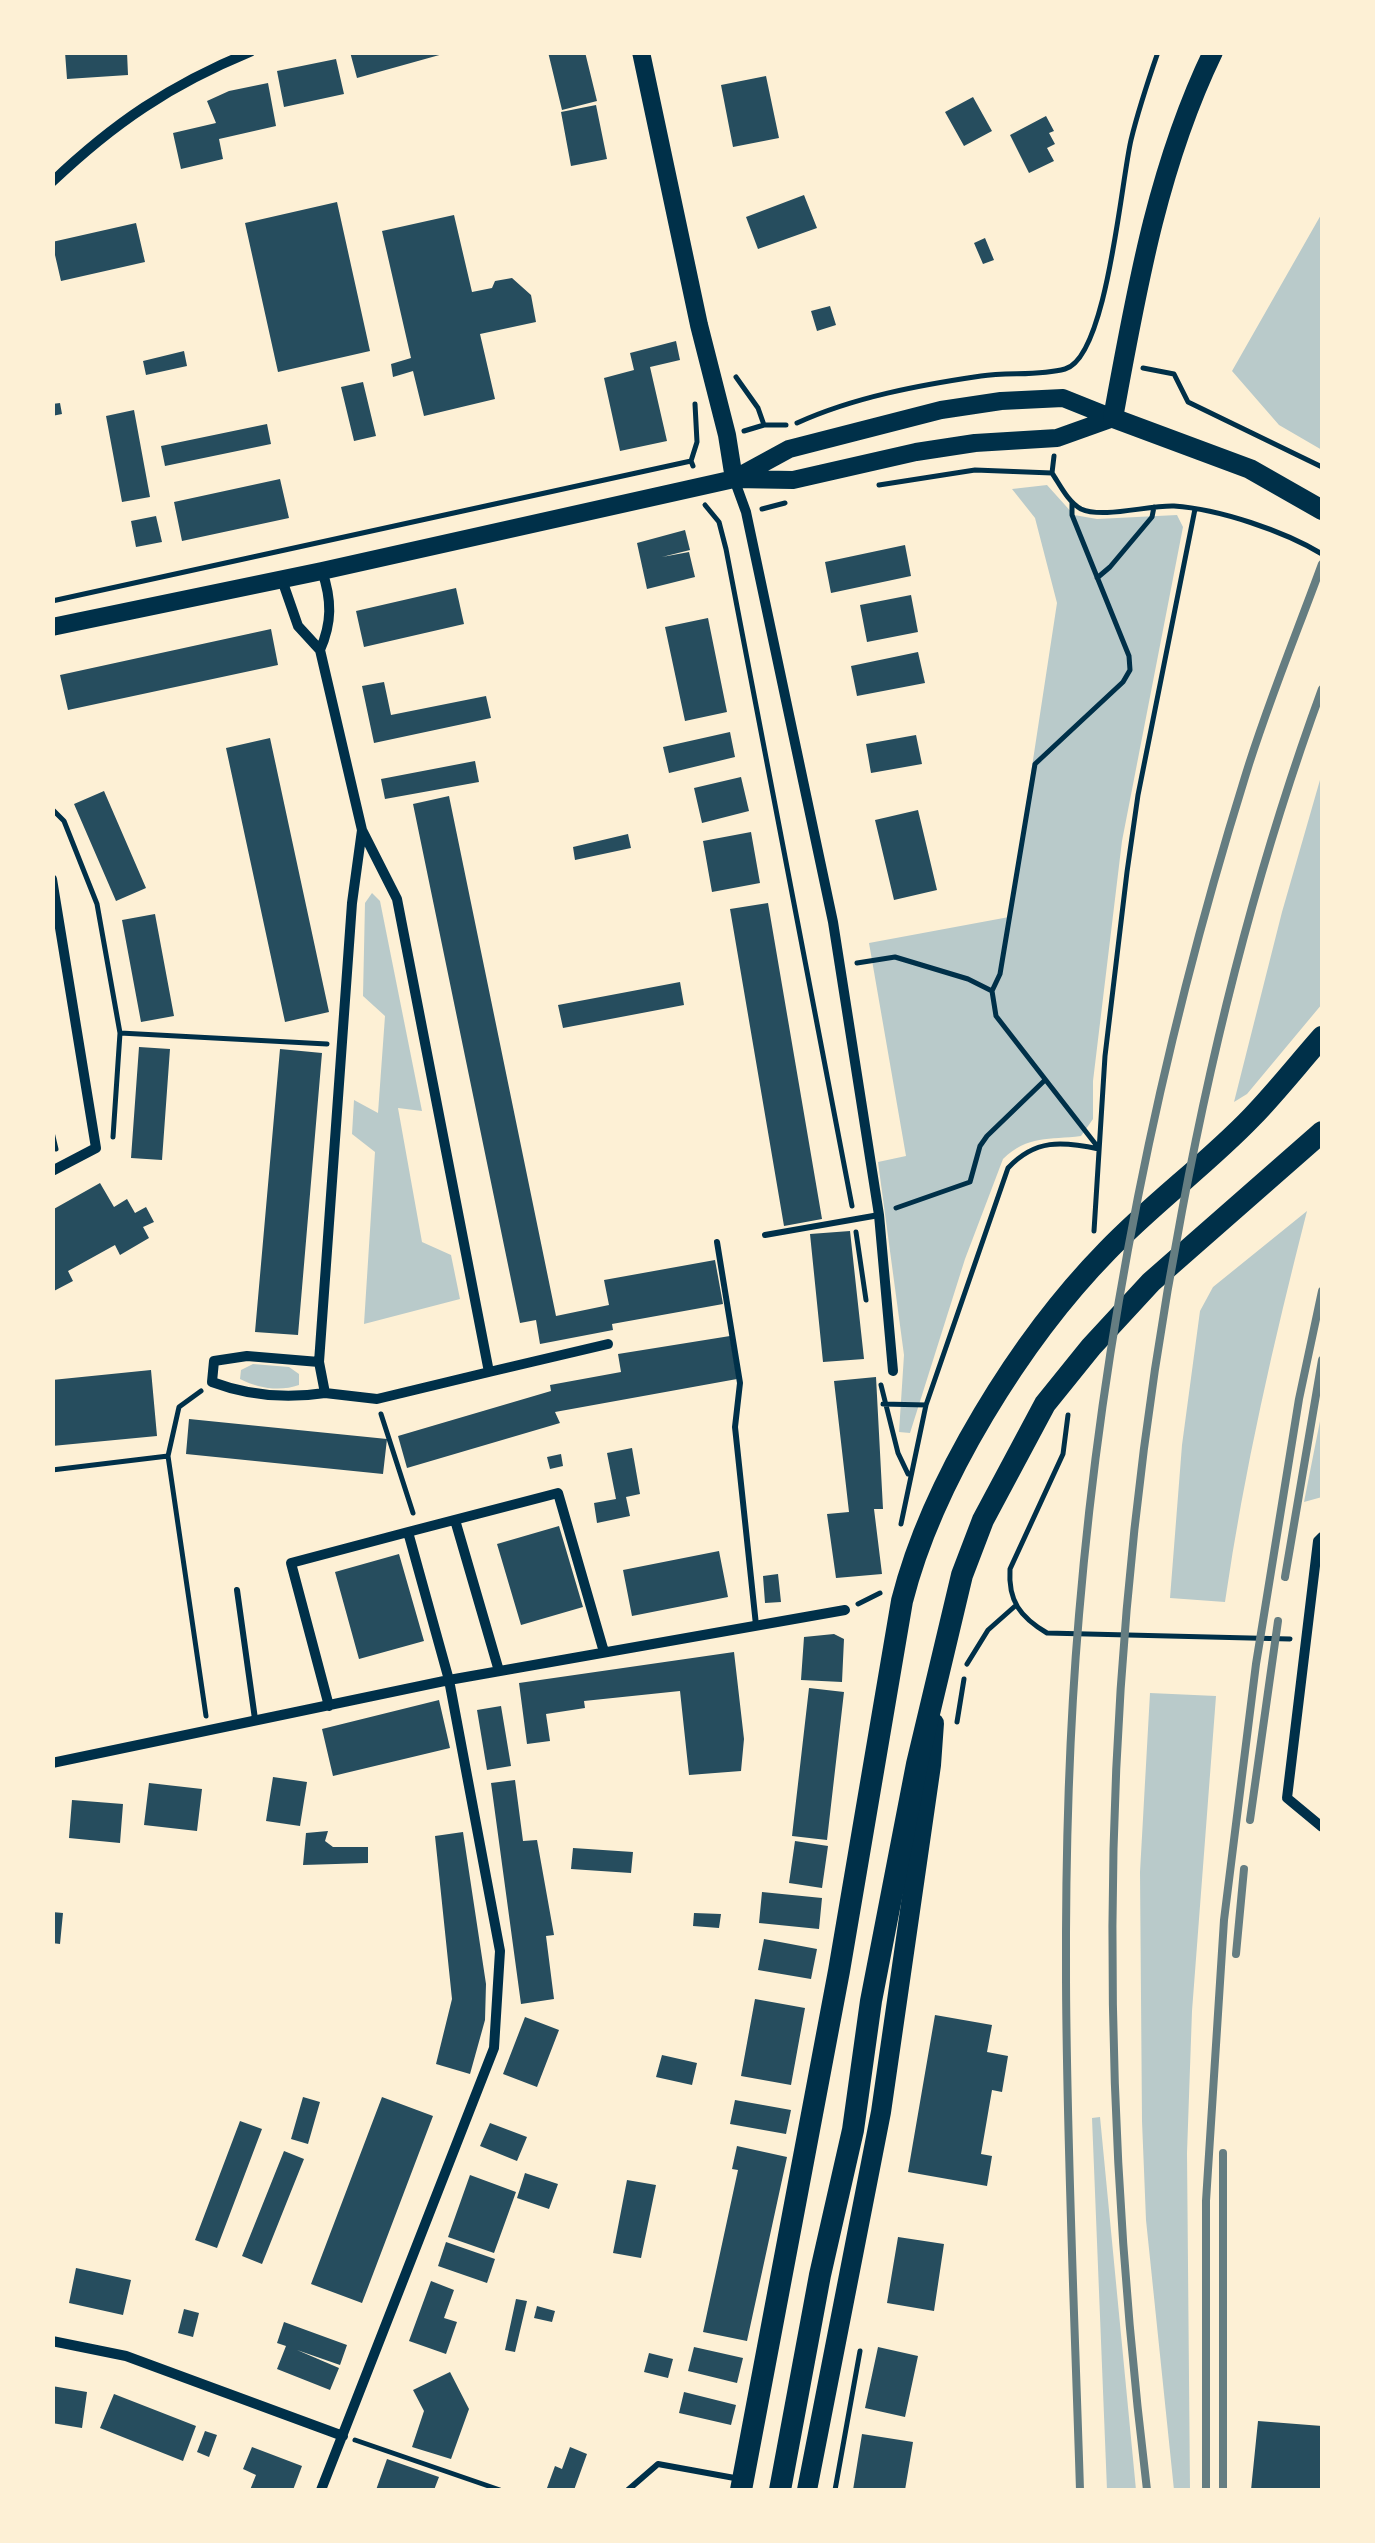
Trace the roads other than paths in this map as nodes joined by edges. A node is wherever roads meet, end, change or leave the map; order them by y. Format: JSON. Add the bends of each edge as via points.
{"nodes":[{"id":1,"x":250,"y":52,"type":"edge"},
{"id":2,"x":641,"y":52,"type":"edge"},
{"id":3,"x":1213,"y":52,"type":"edge"},
{"id":4,"x":52,"y":182,"type":"edge"},
{"id":5,"x":1113,"y":418,"type":"junction"},
{"id":6,"x":734,"y":479,"type":"junction"},
{"id":7,"x":1322,"y":510,"type":"edge"},
{"id":8,"x":322,"y":572,"type":"junction"},
{"id":9,"x":282,"y":580,"type":"junction"},
{"id":10,"x":52,"y":628,"type":"edge"},
{"id":11,"x":320,"y":650,"type":"junction"},
{"id":12,"x":362,"y":830,"type":"junction"},
{"id":13,"x":52,"y":879,"type":"edge"},
{"id":14,"x":1322,"y":1037,"type":"edge"},
{"id":15,"x":1322,"y":1132,"type":"edge"},
{"id":16,"x":52,"y":1171,"type":"edge"},
{"id":17,"x":879,"y":1215,"type":"junction"},
{"id":18,"x":764,"y":1235,"type":"dead end"},
{"id":19,"x":716,"y":1242,"type":"dead end"},
{"id":20,"x":608,"y":1344,"type":"dead end"},
{"id":21,"x":319,"y":1362,"type":"junction"},
{"id":22,"x":893,"y":1370,"type":"dead end"},
{"id":23,"x":490,"y":1372,"type":"junction"},
{"id":24,"x":325,"y":1394,"type":"junction"},
{"id":25,"x":455,"y":1520,"type":"junction"},
{"id":26,"x":413,"y":1531,"type":"junction"},
{"id":27,"x":1322,"y":1537,"type":"edge"},
{"id":28,"x":237,"y":1590,"type":"dead end"},
{"id":29,"x":845,"y":1610,"type":"road end"},
{"id":30,"x":756,"y":1625,"type":"junction"},
{"id":31,"x":604,"y":1652,"type":"junction"},
{"id":32,"x":499,"y":1671,"type":"junction"},
{"id":33,"x":448,"y":1680,"type":"junction"},
{"id":34,"x":935,"y":1698,"type":"junction"},
{"id":35,"x":329,"y":1706,"type":"junction"},
{"id":36,"x":255,"y":1720,"type":"junction"},
{"id":37,"x":52,"y":1764,"type":"edge"},
{"id":38,"x":1322,"y":1826,"type":"edge"},
{"id":39,"x":52,"y":2341,"type":"edge"},
{"id":40,"x":343,"y":2436,"type":"junction"},
{"id":41,"x":742,"y":2485,"type":"edge"},
{"id":42,"x":321,"y":2490,"type":"edge"},
{"id":43,"x":628,"y":2490,"type":"edge"},
{"id":44,"x":780,"y":2490,"type":"edge"},
{"id":45,"x":807,"y":2490,"type":"edge"}],
"edges":[{"from":1,"to":4,"type":"street","via":[[146,104]]},
{"from":2,"to":6,"type":"street"},
{"from":3,"to":5,"type":"main road","via":[[1170,155],[1141,265]]},
{"from":5,"to":6,"type":"street","via":[[1057,438],[916,452],[794,480]]},
{"from":5,"to":6,"type":"street","via":[[1063,398],[941,410],[789,449]]},
{"from":5,"to":7,"type":"main road","via":[[1250,470]]},
{"from":6,"to":8,"type":"street"},
{"from":6,"to":17,"type":"street","via":[[840,966]]},
{"from":8,"to":9,"type":"street"},
{"from":8,"to":11,"type":"street","via":[[330,627]]},
{"from":9,"to":10,"type":"street"},
{"from":9,"to":11,"type":"street","via":[[298,626]]},
{"from":11,"to":12,"type":"street"},
{"from":12,"to":21,"type":"street"},
{"from":12,"to":23,"type":"street","via":[[397,899]]},
{"from":13,"to":16,"type":"street","via":[[96,1148]]},
{"from":14,"to":41,"type":"highway","via":[[1252,1118],[1106,1252],[1064,1302],[986,1412],[914,1554]]},
{"from":15,"to":34,"type":"highway","via":[[1150,1282],[1045,1404],[962,1575]]},
{"from":17,"to":18,"type":"lane"},
{"from":17,"to":22,"type":"street"},
{"from":19,"to":30,"type":"lane","via":[[740,1383],[736,1427]]},
{"from":20,"to":23,"type":"street"},
{"from":21,"to":24,"type":"street"},
{"from":21,"to":24,"type":"street","via":[[247,1356],[214,1361],[212,1382],[238,1392]]},
{"from":23,"to":24,"type":"street","via":[[377,1399]]},
{"from":25,"to":26,"type":"street"},
{"from":25,"to":31,"type":"street","via":[[558,1492]]},
{"from":25,"to":32,"type":"street"},
{"from":26,"to":33,"type":"street"},
{"from":26,"to":35,"type":"street","via":[[292,1563]]},
{"from":27,"to":38,"type":"street","via":[[1288,1798]]},
{"from":28,"to":36,"type":"lane"},
{"from":29,"to":30,"type":"street"},
{"from":30,"to":31,"type":"street"},
{"from":31,"to":32,"type":"street"},
{"from":32,"to":33,"type":"street"},
{"from":33,"to":35,"type":"street"},
{"from":33,"to":40,"type":"street","via":[[500,1951],[494,2048]]},
{"from":34,"to":44,"type":"highway","via":[[881,1946],[853,2130]]},
{"from":34,"to":45,"type":"main road","via":[[881,2112]]},
{"from":35,"to":36,"type":"street"},
{"from":36,"to":37,"type":"street"},
{"from":39,"to":40,"type":"street","via":[[126,2356]]},
{"from":40,"to":42,"type":"street"},
{"from":41,"to":43,"type":"lane","via":[[658,2464]]}]}
